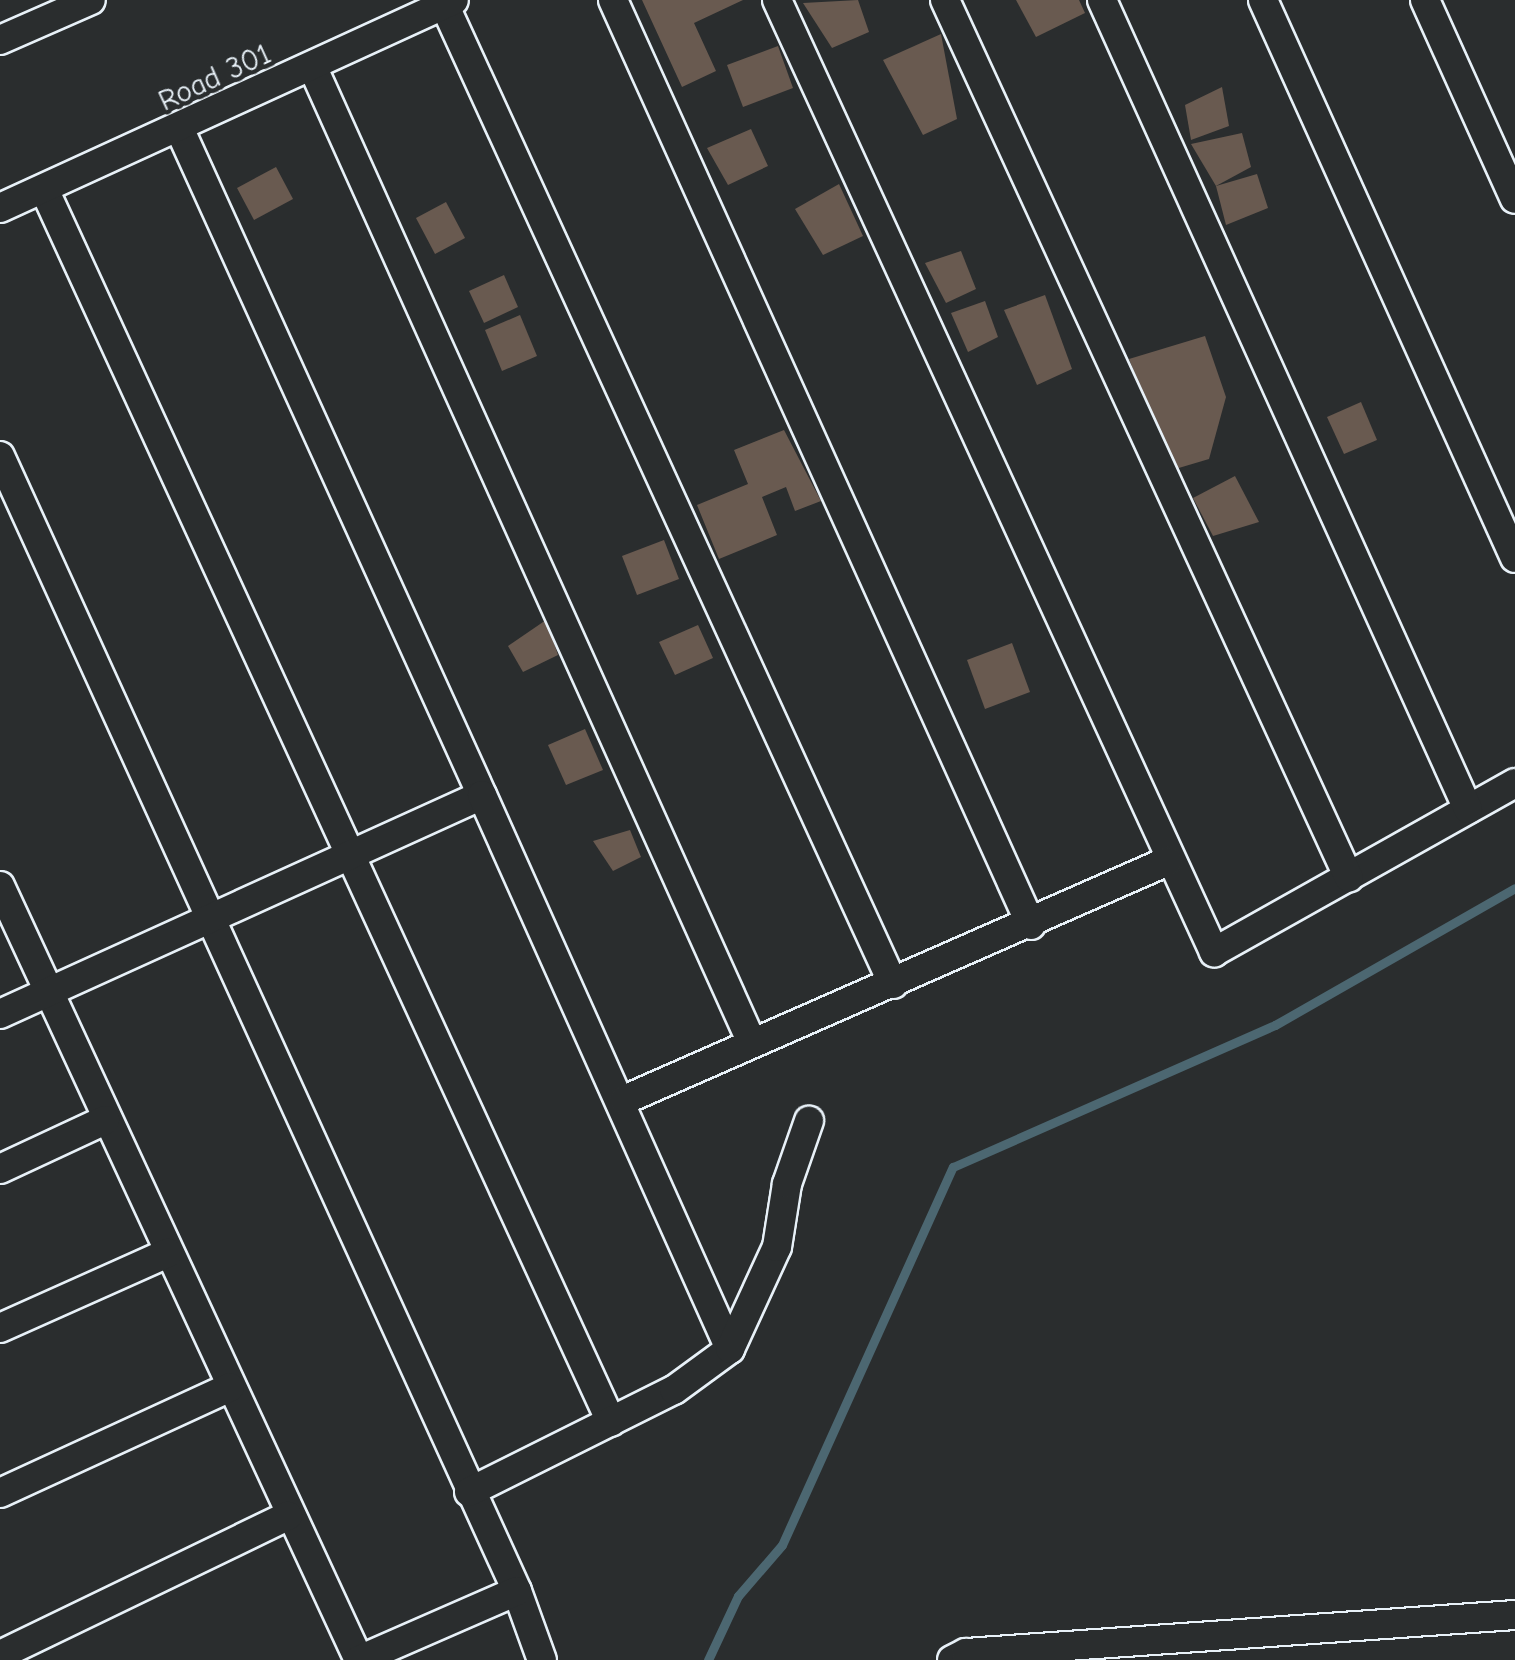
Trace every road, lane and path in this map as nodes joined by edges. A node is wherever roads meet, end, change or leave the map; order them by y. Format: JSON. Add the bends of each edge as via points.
{"nodes":[{"id":1,"x":91,"y":0,"type":"edge"},
{"id":2,"x":613,"y":0,"type":"edge"},
{"id":3,"x":777,"y":0,"type":"edge"},
{"id":4,"x":945,"y":0,"type":"edge"},
{"id":5,"x":1102,"y":0,"type":"edge"},
{"id":6,"x":1263,"y":0,"type":"edge"},
{"id":7,"x":1425,"y":0,"type":"edge"},
{"id":8,"x":449,"y":2,"type":"edge"},
{"id":9,"x":0,"y":38,"type":"edge"},
{"id":10,"x":313,"y":68,"type":"junction"},
{"id":11,"x":180,"y":130,"type":"junction"},
{"id":12,"x":44,"y":189,"type":"junction"},
{"id":13,"x":1515,"y":199,"type":"edge"},
{"id":14,"x":0,"y":208,"type":"edge"},
{"id":15,"x":0,"y":456,"type":"edge"},
{"id":16,"x":1515,"y":558,"type":"edge"},
{"id":17,"x":1515,"y":783,"type":"edge"},
{"id":18,"x":482,"y":795,"type":"junction"},
{"id":19,"x":1468,"y":808,"type":"junction"},
{"id":20,"x":350,"y":858,"type":"junction"},
{"id":21,"x":1168,"y":862,"type":"junction"},
{"id":22,"x":1349,"y":878,"type":"junction"},
{"id":23,"x":0,"y":886,"type":"edge"},
{"id":24,"x":210,"y":921,"type":"junction"},
{"id":25,"x":1030,"y":924,"type":"junction"},
{"id":26,"x":893,"y":984,"type":"junction"},
{"id":27,"x":48,"y":992,"type":"junction"},
{"id":28,"x":0,"y":1014,"type":"edge"},
{"id":29,"x":752,"y":1044,"type":"junction"},
{"id":30,"x":624,"y":1100,"type":"junction"},
{"id":31,"x":105,"y":1120,"type":"junction"},
{"id":32,"x":809,"y":1121,"type":"dead end"},
{"id":33,"x":0,"y":1169,"type":"edge"},
{"id":34,"x":168,"y":1253,"type":"junction"},
{"id":35,"x":0,"y":1328,"type":"edge"},
{"id":36,"x":730,"y":1349,"type":"junction"},
{"id":37,"x":230,"y":1387,"type":"junction"},
{"id":38,"x":611,"y":1422,"type":"junction"},
{"id":39,"x":469,"y":1492,"type":"junction"},
{"id":40,"x":0,"y":1494,"type":"edge"},
{"id":41,"x":288,"y":1516,"type":"junction"},
{"id":42,"x":517,"y":1592,"type":"junction"},
{"id":43,"x":1515,"y":1615,"type":"edge"},
{"id":44,"x":0,"y":1654,"type":"edge"},
{"id":45,"x":359,"y":1660,"type":"edge"},
{"id":46,"x":542,"y":1660,"type":"edge"},
{"id":47,"x":952,"y":1660,"type":"edge"}],
"edges":[{"from":1,"to":9,"type":"street"},
{"from":2,"to":25,"type":"street"},
{"from":3,"to":21,"type":"street"},
{"from":4,"to":22,"type":"street"},
{"from":5,"to":19,"type":"street"},
{"from":6,"to":16,"type":"street"},
{"from":7,"to":13,"type":"street"},
{"from":8,"to":10,"type":"street","name":"Road 301"},
{"from":8,"to":26,"type":"street"},
{"from":10,"to":11,"type":"street","name":"Road 301"},
{"from":10,"to":29,"type":"street"},
{"from":11,"to":12,"type":"street","name":"Road 301"},
{"from":11,"to":18,"type":"street"},
{"from":12,"to":14,"type":"street","name":"Road 301"},
{"from":12,"to":20,"type":"street"},
{"from":15,"to":24,"type":"street"},
{"from":17,"to":19,"type":"street"},
{"from":18,"to":20,"type":"street"},
{"from":18,"to":30,"type":"street"},
{"from":19,"to":22,"type":"street"},
{"from":20,"to":24,"type":"street"},
{"from":20,"to":38,"type":"street"},
{"from":21,"to":22,"type":"street","via":[[1214,952]]},
{"from":21,"to":25,"type":"street"},
{"from":23,"to":27,"type":"street"},
{"from":24,"to":27,"type":"street"},
{"from":24,"to":39,"type":"street"},
{"from":25,"to":26,"type":"street"},
{"from":26,"to":29,"type":"street"},
{"from":27,"to":28,"type":"street"},
{"from":27,"to":31,"type":"street"},
{"from":29,"to":30,"type":"street"},
{"from":30,"to":36,"type":"street"},
{"from":31,"to":33,"type":"street"},
{"from":31,"to":34,"type":"street"},
{"from":32,"to":36,"type":"street","via":[[787,1184],[777,1247]]},
{"from":34,"to":35,"type":"street"},
{"from":34,"to":37,"type":"street"},
{"from":36,"to":38,"type":"street","via":[[674,1390]]},
{"from":37,"to":40,"type":"street"},
{"from":37,"to":41,"type":"street"},
{"from":38,"to":39,"type":"street"},
{"from":39,"to":42,"type":"street"},
{"from":41,"to":44,"type":"street"},
{"from":41,"to":45,"type":"street"},
{"from":42,"to":45,"type":"street"},
{"from":42,"to":46,"type":"street"},
{"from":43,"to":47,"type":"street","via":[[966,1652]]}]}
